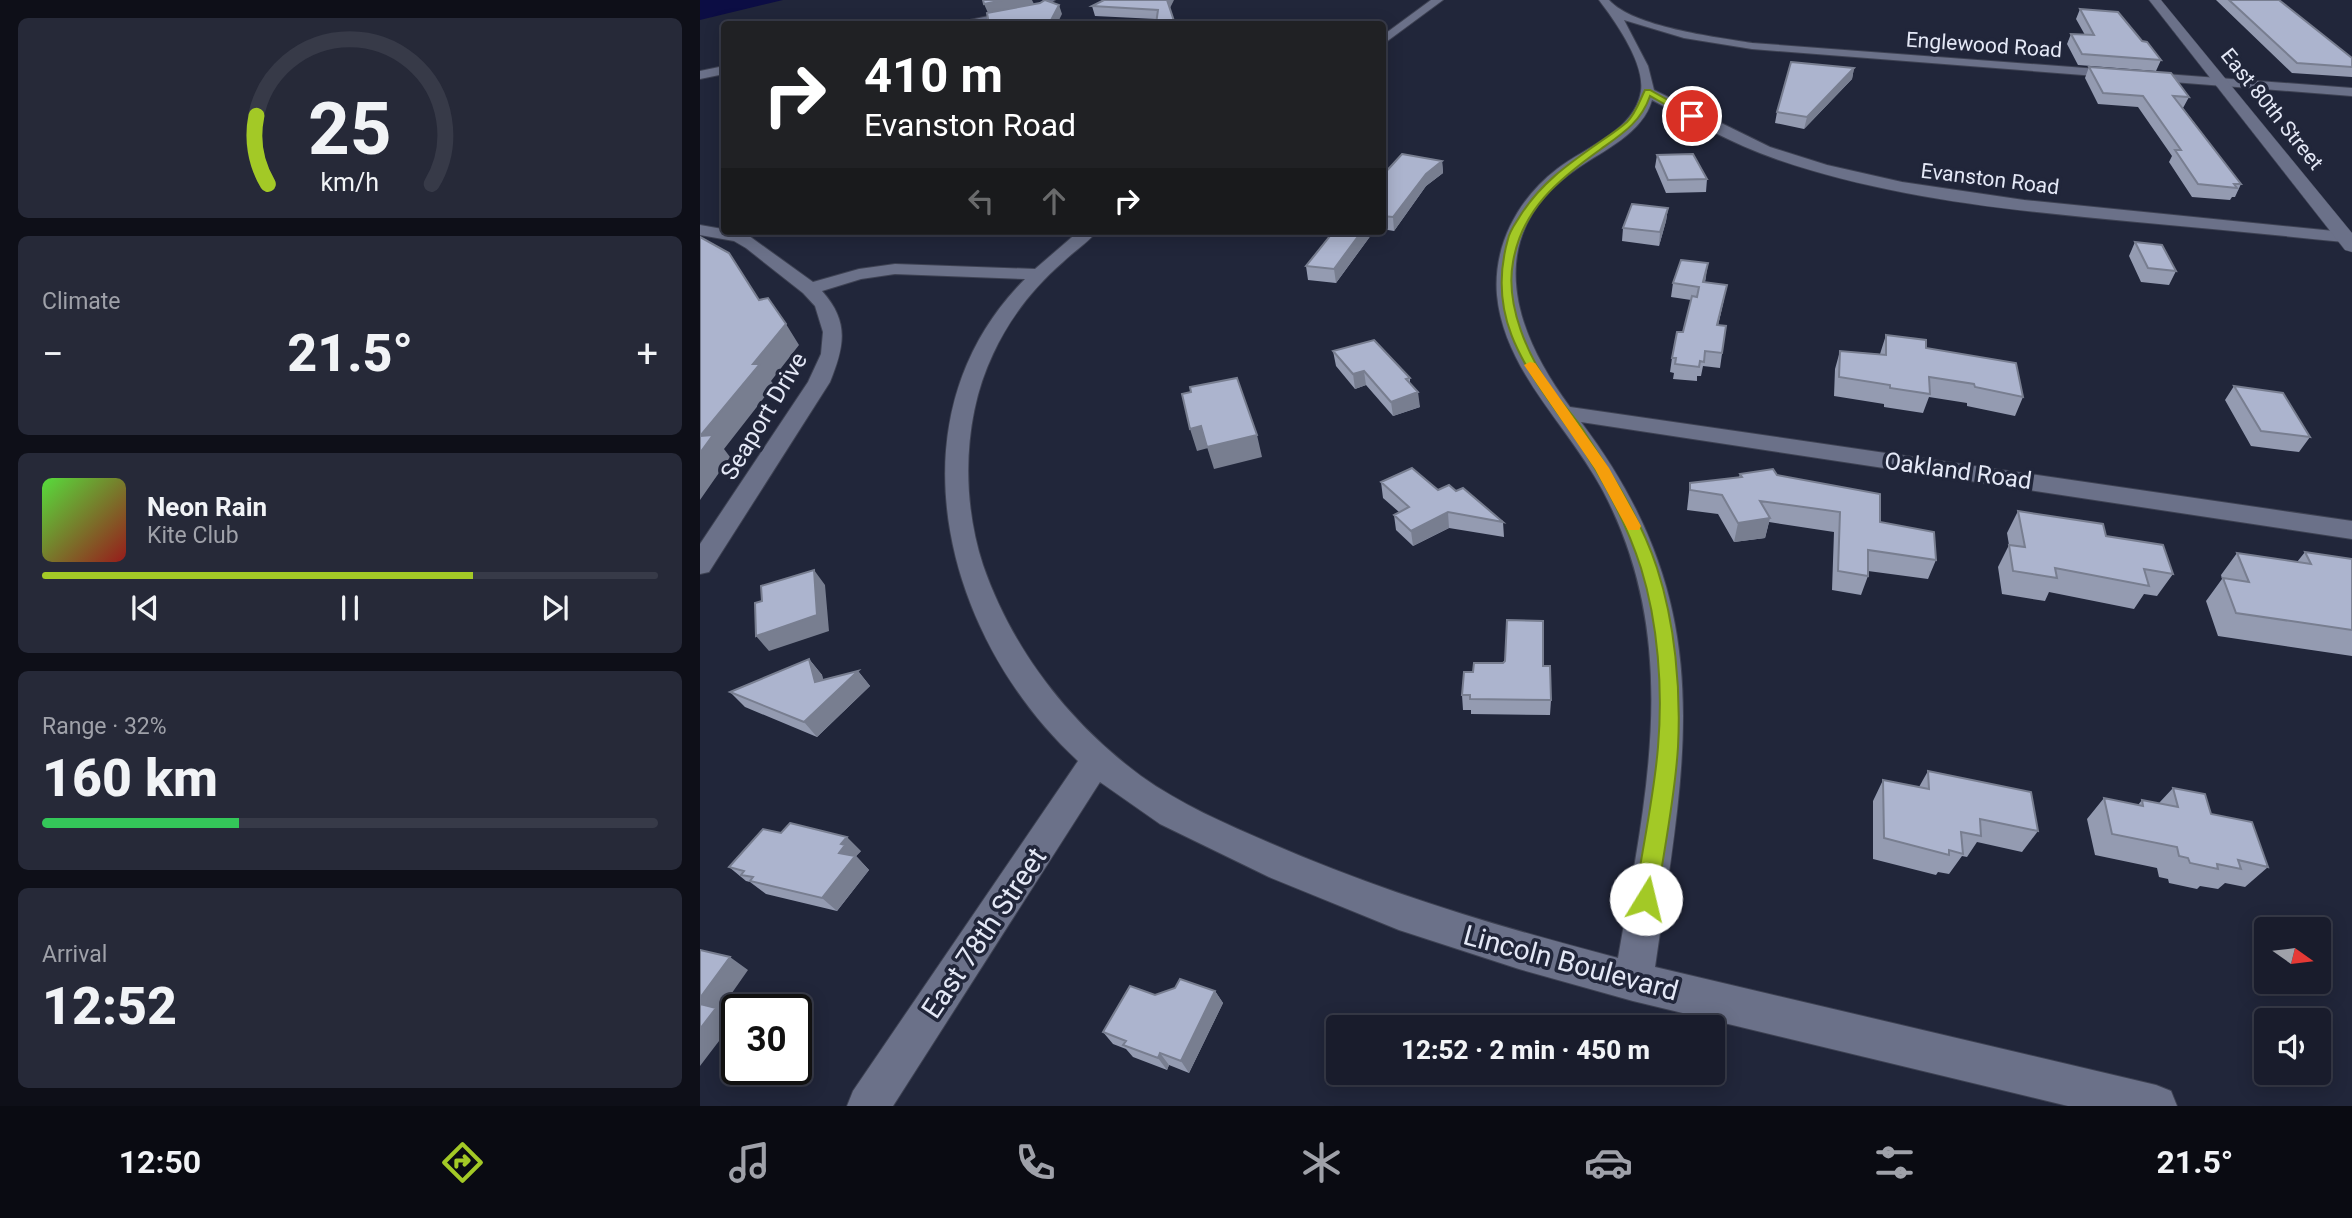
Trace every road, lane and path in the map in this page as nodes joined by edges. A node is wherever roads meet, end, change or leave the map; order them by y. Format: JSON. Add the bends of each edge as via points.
{"nodes":[{"id":1,"x":1050,"y":0,"type":"edge"},
{"id":2,"x":1438,"y":0,"type":"edge"},
{"id":3,"x":2155,"y":0,"type":"edge"},
{"id":4,"x":1610,"y":7,"type":"edge"},
{"id":5,"x":971,"y":21,"type":"edge"},
{"id":6,"x":1386,"y":39,"type":"edge"},
{"id":7,"x":721,"y":71,"type":"edge"},
{"id":8,"x":700,"y":75,"type":"edge"},
{"id":9,"x":2222,"y":82,"type":"junction"},
{"id":10,"x":1647,"y":92,"type":"junction"},
{"id":11,"x":2352,"y":92,"type":"edge"},
{"id":12,"x":700,"y":230,"type":"edge"},
{"id":13,"x":721,"y":234,"type":"edge"},
{"id":14,"x":727,"y":235,"type":"edge"},
{"id":15,"x":1084,"y":235,"type":"edge"},
{"id":16,"x":2348,"y":242,"type":"edge"},
{"id":17,"x":1036,"y":274,"type":"junction"},
{"id":18,"x":810,"y":289,"type":"junction"},
{"id":19,"x":1564,"y":413,"type":"junction"},
{"id":20,"x":2352,"y":530,"type":"edge"},
{"id":21,"x":700,"y":565,"type":"edge"},
{"id":22,"x":1097,"y":760,"type":"junction"},
{"id":23,"x":1633,"y":982,"type":"junction"},
{"id":24,"x":868,"y":1106,"type":"edge"},
{"id":25,"x":2156,"y":1106,"type":"edge"}],
"edges":[{"from":1,"to":5,"type":"street","via":[[1043,7]]},
{"from":2,"to":6,"type":"street"},
{"from":3,"to":9,"type":"street","name":"East 80th Street"},
{"from":4,"to":9,"type":"street","name":"Englewood Road","via":[[1682,34],[1752,46]]},
{"from":4,"to":10,"type":"street","via":[[1642,66]]},
{"from":7,"to":8,"type":"street"},
{"from":9,"to":11,"type":"street","name":"Englewood Road"},
{"from":9,"to":16,"type":"street","name":"East 80th Street"},
{"from":10,"to":16,"type":"street","name":"Evanston Road","via":[[1769,152],[1889,186]]},
{"from":10,"to":19,"type":"street","via":[[1641,111],[1629,125],[1559,174],[1536,197],[1511,245],[1506,288],[1516,335],[1541,383]]},
{"from":12,"to":13,"type":"street","name":"Seaport Drive"},
{"from":14,"to":18,"type":"street","name":"Seaport Drive","via":[[752,244]]},
{"from":15,"to":17,"type":"street","name":"Lincoln Boulevard"},
{"from":17,"to":18,"type":"street","via":[[895,269]]},
{"from":17,"to":22,"type":"street","name":"Lincoln Boulevard","via":[[995,330],[971,381],[958,430],[956,503],[965,552],[995,627],[1047,706]]},
{"from":18,"to":21,"type":"street","name":"Seaport Drive","via":[[824,304],[832,327],[828,362],[819,383]]},
{"from":19,"to":20,"type":"street","name":"Oakland Road"},
{"from":19,"to":23,"type":"street","via":[[1613,486],[1640,541],[1664,641],[1669,727],[1666,774]]},
{"from":22,"to":23,"type":"street","name":"Lincoln Boulevard","via":[[1170,812],[1305,876],[1466,935]]},
{"from":22,"to":24,"type":"street","name":"East 78th Street"},
{"from":23,"to":25,"type":"street","name":"Lincoln Boulevard"}]}
